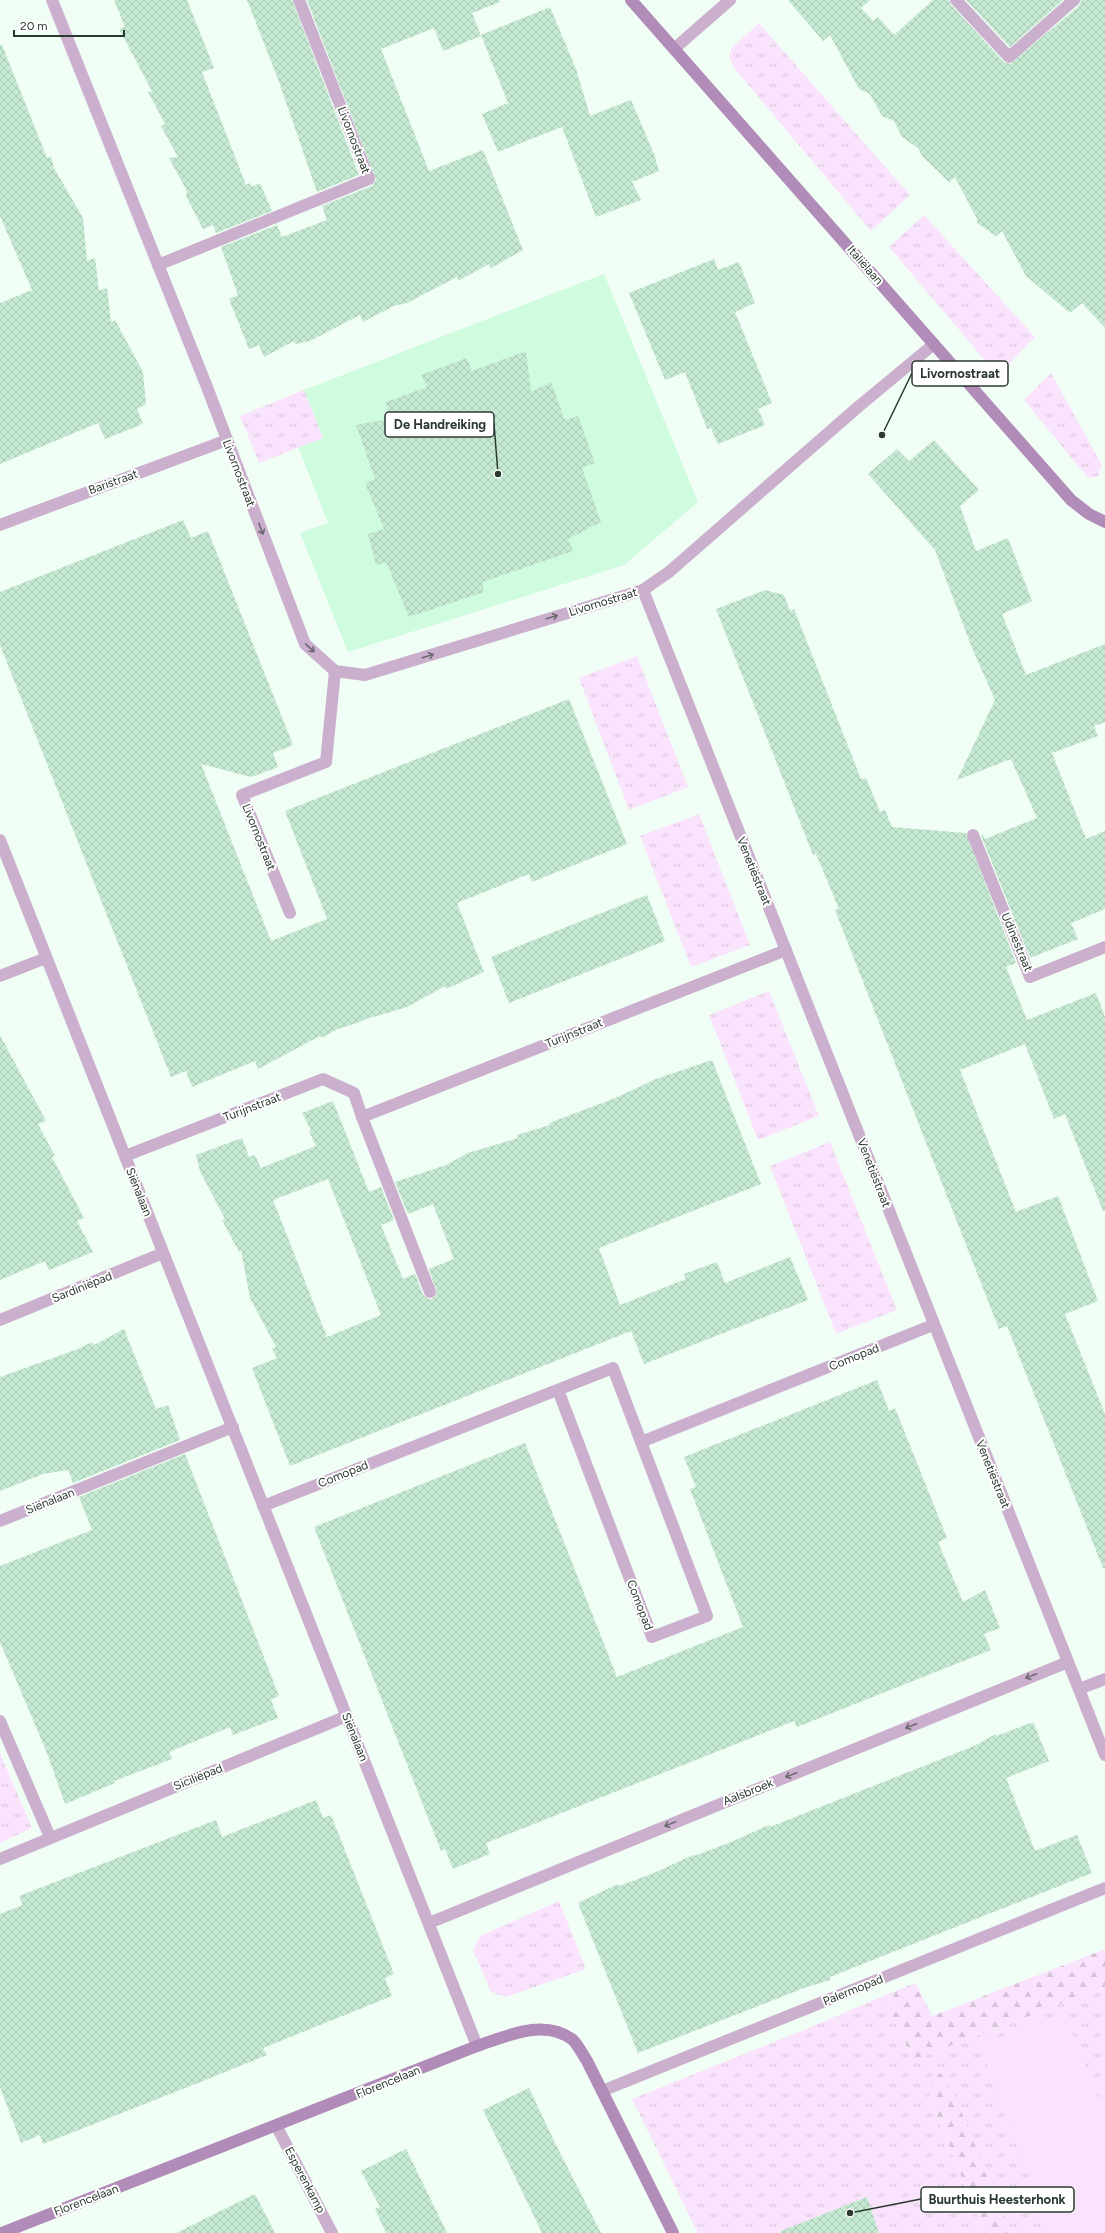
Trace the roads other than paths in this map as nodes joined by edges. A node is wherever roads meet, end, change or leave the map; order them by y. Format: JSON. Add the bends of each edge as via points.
{"nodes":[{"id":1,"x":52,"y":0,"type":"edge"},
{"id":2,"x":300,"y":0,"type":"edge"},
{"id":3,"x":631,"y":0,"type":"edge"},
{"id":4,"x":730,"y":0,"type":"edge"},
{"id":5,"x":956,"y":0,"type":"edge"},
{"id":6,"x":1074,"y":0,"type":"edge"},
{"id":7,"x":675,"y":48,"type":"junction"},
{"id":8,"x":158,"y":265,"type":"junction"},
{"id":9,"x":934,"y":344,"type":"junction"},
{"id":10,"x":226,"y":440,"type":"junction"},
{"id":11,"x":1105,"y":522,"type":"edge"},
{"id":12,"x":0,"y":525,"type":"edge"},
{"id":13,"x":643,"y":590,"type":"junction"},
{"id":14,"x":335,"y":671,"type":"junction"},
{"id":15,"x":973,"y":835,"type":"dead end"},
{"id":16,"x":0,"y":840,"type":"edge"},
{"id":17,"x":290,"y":913,"type":"dead end"},
{"id":18,"x":1105,"y":947,"type":"edge"},
{"id":19,"x":786,"y":950,"type":"junction"},
{"id":20,"x":46,"y":958,"type":"junction"},
{"id":21,"x":0,"y":976,"type":"edge"},
{"id":22,"x":362,"y":1117,"type":"junction"},
{"id":23,"x":125,"y":1156,"type":"junction"},
{"id":24,"x":164,"y":1253,"type":"junction"},
{"id":25,"x":430,"y":1292,"type":"dead end"},
{"id":26,"x":0,"y":1320,"type":"edge"},
{"id":27,"x":933,"y":1325,"type":"junction"},
{"id":28,"x":558,"y":1390,"type":"junction"},
{"id":29,"x":233,"y":1427,"type":"junction"},
{"id":30,"x":641,"y":1442,"type":"junction"},
{"id":31,"x":264,"y":1506,"type":"junction"},
{"id":32,"x":0,"y":1521,"type":"edge"},
{"id":33,"x":1068,"y":1662,"type":"junction"},
{"id":34,"x":1105,"y":1679,"type":"edge"},
{"id":35,"x":1079,"y":1689,"type":"junction"},
{"id":36,"x":347,"y":1716,"type":"junction"},
{"id":37,"x":0,"y":1721,"type":"edge"},
{"id":38,"x":1105,"y":1755,"type":"edge"},
{"id":39,"x":50,"y":1837,"type":"junction"},
{"id":40,"x":0,"y":1859,"type":"edge"},
{"id":41,"x":1105,"y":1888,"type":"edge"},
{"id":42,"x":428,"y":1923,"type":"junction"},
{"id":43,"x":478,"y":2046,"type":"junction"},
{"id":44,"x":602,"y":2092,"type":"junction"},
{"id":45,"x":277,"y":2127,"type":"junction"},
{"id":46,"x":2,"y":2233,"type":"edge"},
{"id":47,"x":332,"y":2233,"type":"edge"},
{"id":48,"x":673,"y":2233,"type":"edge"}],
"edges":[{"from":1,"to":8,"type":"street","name":"Livornostraat"},
{"from":2,"to":8,"type":"street","name":"Livornostraat","via":[[369,179]]},
{"from":3,"to":7,"type":"street","name":"Italiëlaan"},
{"from":4,"to":7,"type":"street"},
{"from":5,"to":6,"type":"street","via":[[1009,57]]},
{"from":7,"to":9,"type":"street","name":"Italiëlaan"},
{"from":8,"to":10,"type":"street","name":"Livornostraat"},
{"from":9,"to":11,"type":"street","name":"Italiëlaan","via":[[1071,500]]},
{"from":9,"to":13,"type":"street","name":"Livornostraat","via":[[669,572]]},
{"from":10,"to":12,"type":"street","name":"Baristraat"},
{"from":10,"to":14,"type":"street","name":"Livornostraat","one_way":true,"via":[[305,644]]},
{"from":14,"to":13,"type":"street","name":"Livornostraat","one_way":true,"via":[[365,675]]},
{"from":13,"to":19,"type":"street","name":"Venetiëstraat"},
{"from":14,"to":17,"type":"street","name":"Livornostraat","via":[[326,762],[242,795]]},
{"from":15,"to":18,"type":"street","name":"Udinestraat","via":[[1030,977]]},
{"from":16,"to":20,"type":"street","name":"Siënalaan"},
{"from":19,"to":22,"type":"street","name":"Turijnstraat"},
{"from":19,"to":27,"type":"street","name":"Venetiëstraat"},
{"from":20,"to":21,"type":"street"},
{"from":20,"to":23,"type":"street","name":"Siënalaan"},
{"from":22,"to":23,"type":"street","name":"Turijnstraat","via":[[354,1093],[322,1079]]},
{"from":22,"to":25,"type":"street","name":"Turijnstraat"},
{"from":23,"to":24,"type":"street","name":"Siënalaan"},
{"from":24,"to":26,"type":"street","name":"Sardiniëpad"},
{"from":24,"to":29,"type":"street","name":"Siënalaan"},
{"from":27,"to":30,"type":"street","name":"Comopad"},
{"from":27,"to":33,"type":"street","name":"Venetiëstraat"},
{"from":28,"to":30,"type":"street","name":"Comopad","via":[[613,1368]]},
{"from":28,"to":30,"type":"street","name":"Comopad","via":[[652,1637],[707,1616]]},
{"from":28,"to":31,"type":"street","name":"Comopad"},
{"from":29,"to":31,"type":"street","name":"Siënalaan"},
{"from":29,"to":32,"type":"street","name":"Siënalaan"},
{"from":31,"to":36,"type":"street","name":"Siënalaan"},
{"from":33,"to":35,"type":"street","name":"Venetiëstraat"},
{"from":33,"to":42,"type":"street","name":"Aalsbroek","one_way":true},
{"from":34,"to":35,"type":"street"},
{"from":35,"to":38,"type":"street","name":"Venetiëstraat"},
{"from":36,"to":39,"type":"street","name":"Siciliëpad"},
{"from":36,"to":42,"type":"street","name":"Siënalaan"},
{"from":37,"to":39,"type":"street"},
{"from":39,"to":40,"type":"street","name":"Siciliëpad"},
{"from":41,"to":44,"type":"street","name":"Palermopad"},
{"from":42,"to":43,"type":"street","name":"Siënalaan"},
{"from":43,"to":44,"type":"street","name":"Florencelaan","via":[[533,2029],[552,2031],[573,2041],[587,2061]]},
{"from":43,"to":45,"type":"street","name":"Florencelaan"},
{"from":44,"to":48,"type":"street","name":"Florencelaan"},
{"from":45,"to":46,"type":"street","name":"Florencelaan"},
{"from":45,"to":47,"type":"street","name":"Esperenkamp"}]}
